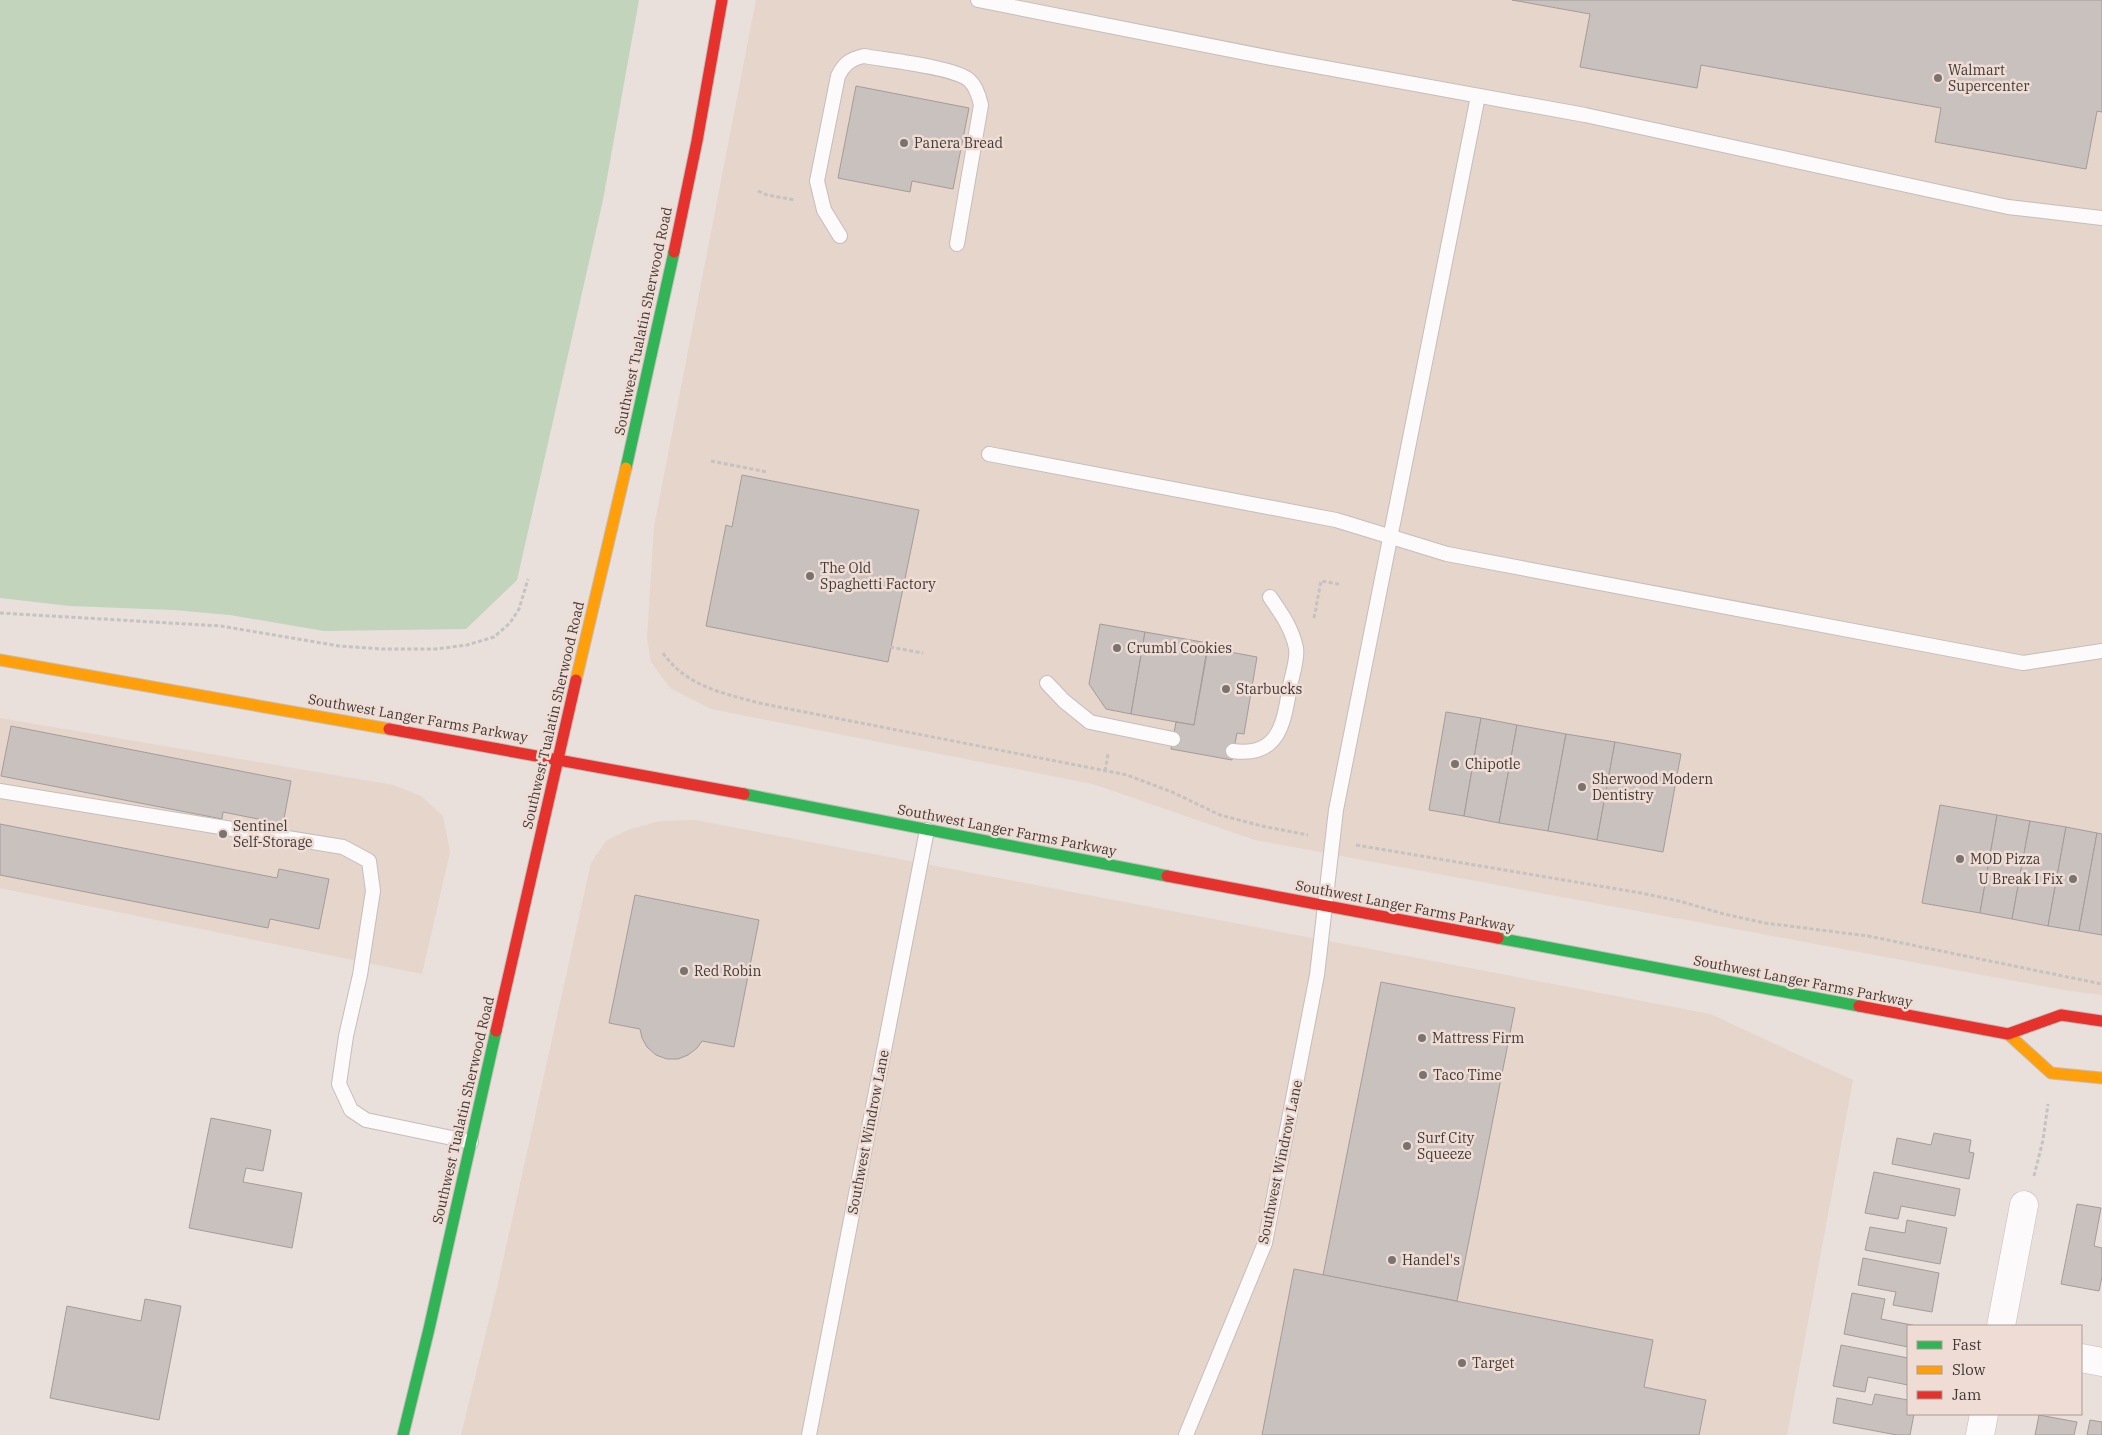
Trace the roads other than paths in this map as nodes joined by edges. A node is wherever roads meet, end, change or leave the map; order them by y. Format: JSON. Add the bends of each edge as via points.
{"nodes":[{"id":1,"x":722,"y":0,"type":"edge"},
{"id":2,"x":978,"y":0,"type":"edge"},
{"id":3,"x":1478,"y":96,"type":"junction"},
{"id":4,"x":2102,"y":218,"type":"edge"},
{"id":5,"x":840,"y":236,"type":"dead end"},
{"id":6,"x":957,"y":244,"type":"dead end"},
{"id":7,"x":989,"y":454,"type":"dead end"},
{"id":8,"x":1392,"y":537,"type":"junction"},
{"id":9,"x":1270,"y":597,"type":"dead end"},
{"id":10,"x":2102,"y":651,"type":"edge"},
{"id":11,"x":0,"y":660,"type":"edge"},
{"id":12,"x":1047,"y":682,"type":"dead end"},
{"id":13,"x":1173,"y":739,"type":"dead end"},
{"id":14,"x":1233,"y":751,"type":"dead end"},
{"id":15,"x":557,"y":758,"type":"junction"},
{"id":16,"x":0,"y":791,"type":"edge"},
{"id":17,"x":927,"y":830,"type":"junction"},
{"id":18,"x":1325,"y":906,"type":"junction"},
{"id":19,"x":2102,"y":1021,"type":"edge"},
{"id":20,"x":2008,"y":1034,"type":"junction"},
{"id":21,"x":2102,"y":1078,"type":"edge"},
{"id":22,"x":471,"y":1142,"type":"junction"},
{"id":23,"x":2024,"y":1205,"type":"road end"},
{"id":24,"x":2001,"y":1325,"type":"edge"},
{"id":25,"x":2082,"y":1358,"type":"edge"},
{"id":26,"x":2102,"y":1362,"type":"edge"},
{"id":27,"x":1984,"y":1415,"type":"edge"},
{"id":28,"x":403,"y":1435,"type":"edge"},
{"id":29,"x":809,"y":1435,"type":"edge"},
{"id":30,"x":1186,"y":1435,"type":"edge"},
{"id":31,"x":1980,"y":1435,"type":"edge"}],
"edges":[{"from":1,"to":15,"type":"main road","name":"Southwest Tualatin Sherwood Road","via":[[696,150],[654,352]]},
{"from":2,"to":3,"type":"lane"},
{"from":3,"to":4,"type":"lane","via":[[1685,136],[2008,207]]},
{"from":3,"to":8,"type":"lane","name":"Southwest Windrow Lane"},
{"from":5,"to":6,"type":"lane","via":[[824,210],[817,181],[838,76],[842,67],[852,59],[864,56],[953,72],[969,80],[978,93],[981,105]]},
{"from":7,"to":8,"type":"lane","via":[[1336,520]]},
{"from":8,"to":10,"type":"lane","via":[[1447,554],[2023,663]]},
{"from":8,"to":18,"type":"lane","name":"Southwest Windrow Lane","via":[[1336,810]]},
{"from":9,"to":14,"type":"lane","via":[[1291,629],[1297,651],[1283,724],[1275,739],[1261,749]]},
{"from":11,"to":15,"type":"main road","name":"Southwest Langer Farms Parkway"},
{"from":12,"to":13,"type":"lane","via":[[1090,722]]},
{"from":15,"to":17,"type":"main road","name":"Southwest Langer Farms Parkway"},
{"from":15,"to":22,"type":"main road","name":"Southwest Tualatin Sherwood Road"},
{"from":16,"to":22,"type":"lane","via":[[343,847],[368,862],[373,891],[340,1084],[351,1110],[366,1120]]},
{"from":17,"to":18,"type":"main road","name":"Southwest Langer Farms Parkway"},
{"from":17,"to":29,"type":"lane","name":"Southwest Windrow Lane"},
{"from":18,"to":20,"type":"main road","name":"Southwest Langer Farms Parkway"},
{"from":18,"to":30,"type":"lane","name":"Southwest Windrow Lane","via":[[1317,974],[1265,1243]]},
{"from":19,"to":20,"type":"main road","via":[[2061,1015]]},
{"from":20,"to":21,"type":"main road","via":[[2051,1073]]},
{"from":22,"to":28,"type":"main road","name":"Southwest Tualatin Sherwood Road"},
{"from":23,"to":24,"type":"street"},
{"from":25,"to":26,"type":"street"},
{"from":27,"to":31,"type":"street"}]}
